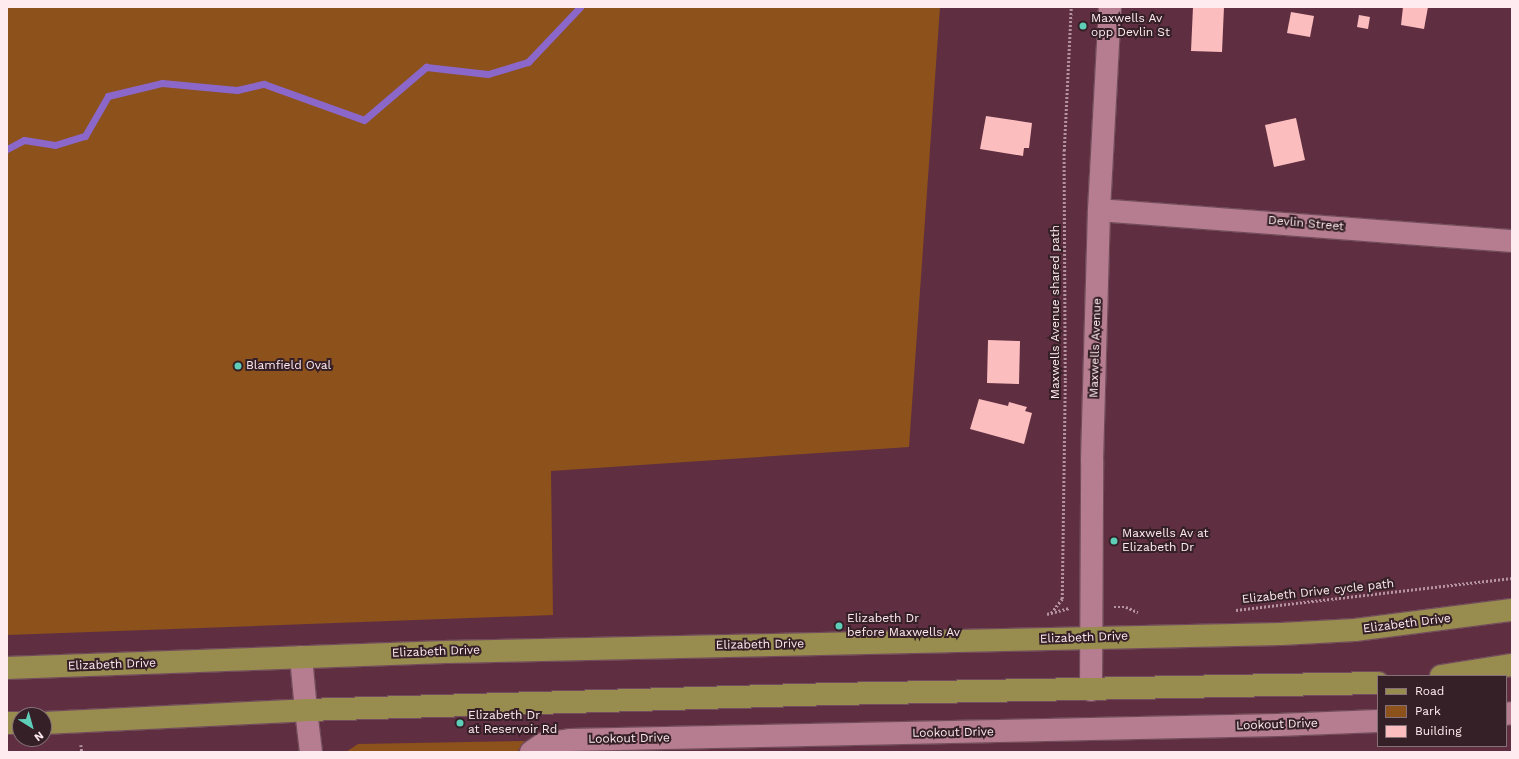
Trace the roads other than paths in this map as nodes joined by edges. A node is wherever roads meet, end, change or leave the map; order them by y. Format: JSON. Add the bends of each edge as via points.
{"nodes":[{"id":1,"x":1110,"y":7,"type":"edge"},
{"id":2,"x":1100,"y":210,"type":"junction"},
{"id":3,"x":1512,"y":241,"type":"edge"},
{"id":4,"x":1512,"y":610,"type":"edge"},
{"id":5,"x":1091,"y":638,"type":"junction"},
{"id":6,"x":301,"y":657,"type":"junction"},
{"id":7,"x":1512,"y":665,"type":"edge"},
{"id":8,"x":7,"y":668,"type":"edge"},
{"id":9,"x":1447,"y":675,"type":"edge"},
{"id":10,"x":1377,"y":683,"type":"edge"},
{"id":11,"x":1091,"y":690,"type":"junction"},
{"id":12,"x":306,"y":710,"type":"junction"},
{"id":13,"x":1377,"y":721,"type":"edge"},
{"id":14,"x":52,"y":723,"type":"edge"},
{"id":15,"x":311,"y":752,"type":"edge"},
{"id":16,"x":531,"y":752,"type":"edge"}],
"edges":[{"from":1,"to":2,"type":"street","name":"Maxwells Avenue"},
{"from":2,"to":3,"type":"street","name":"Devlin Street"},
{"from":2,"to":5,"type":"street","name":"Maxwells Avenue"},
{"from":4,"to":5,"type":"main road","name":"Elizabeth Drive","via":[[1355,630]]},
{"from":5,"to":6,"type":"main road","name":"Elizabeth Drive"},
{"from":5,"to":11,"type":"street","name":"Maxwells Avenue"},
{"from":6,"to":8,"type":"main road","name":"Elizabeth Drive"},
{"from":6,"to":12,"type":"street"},
{"from":7,"to":9,"type":"main road"},
{"from":10,"to":11,"type":"main road"},
{"from":11,"to":12,"type":"main road"},
{"from":12,"to":14,"type":"main road"},
{"from":12,"to":15,"type":"street"},
{"from":13,"to":16,"type":"street","name":"Lookout Drive","via":[[1254,726],[570,740],[543,744]]}]}
